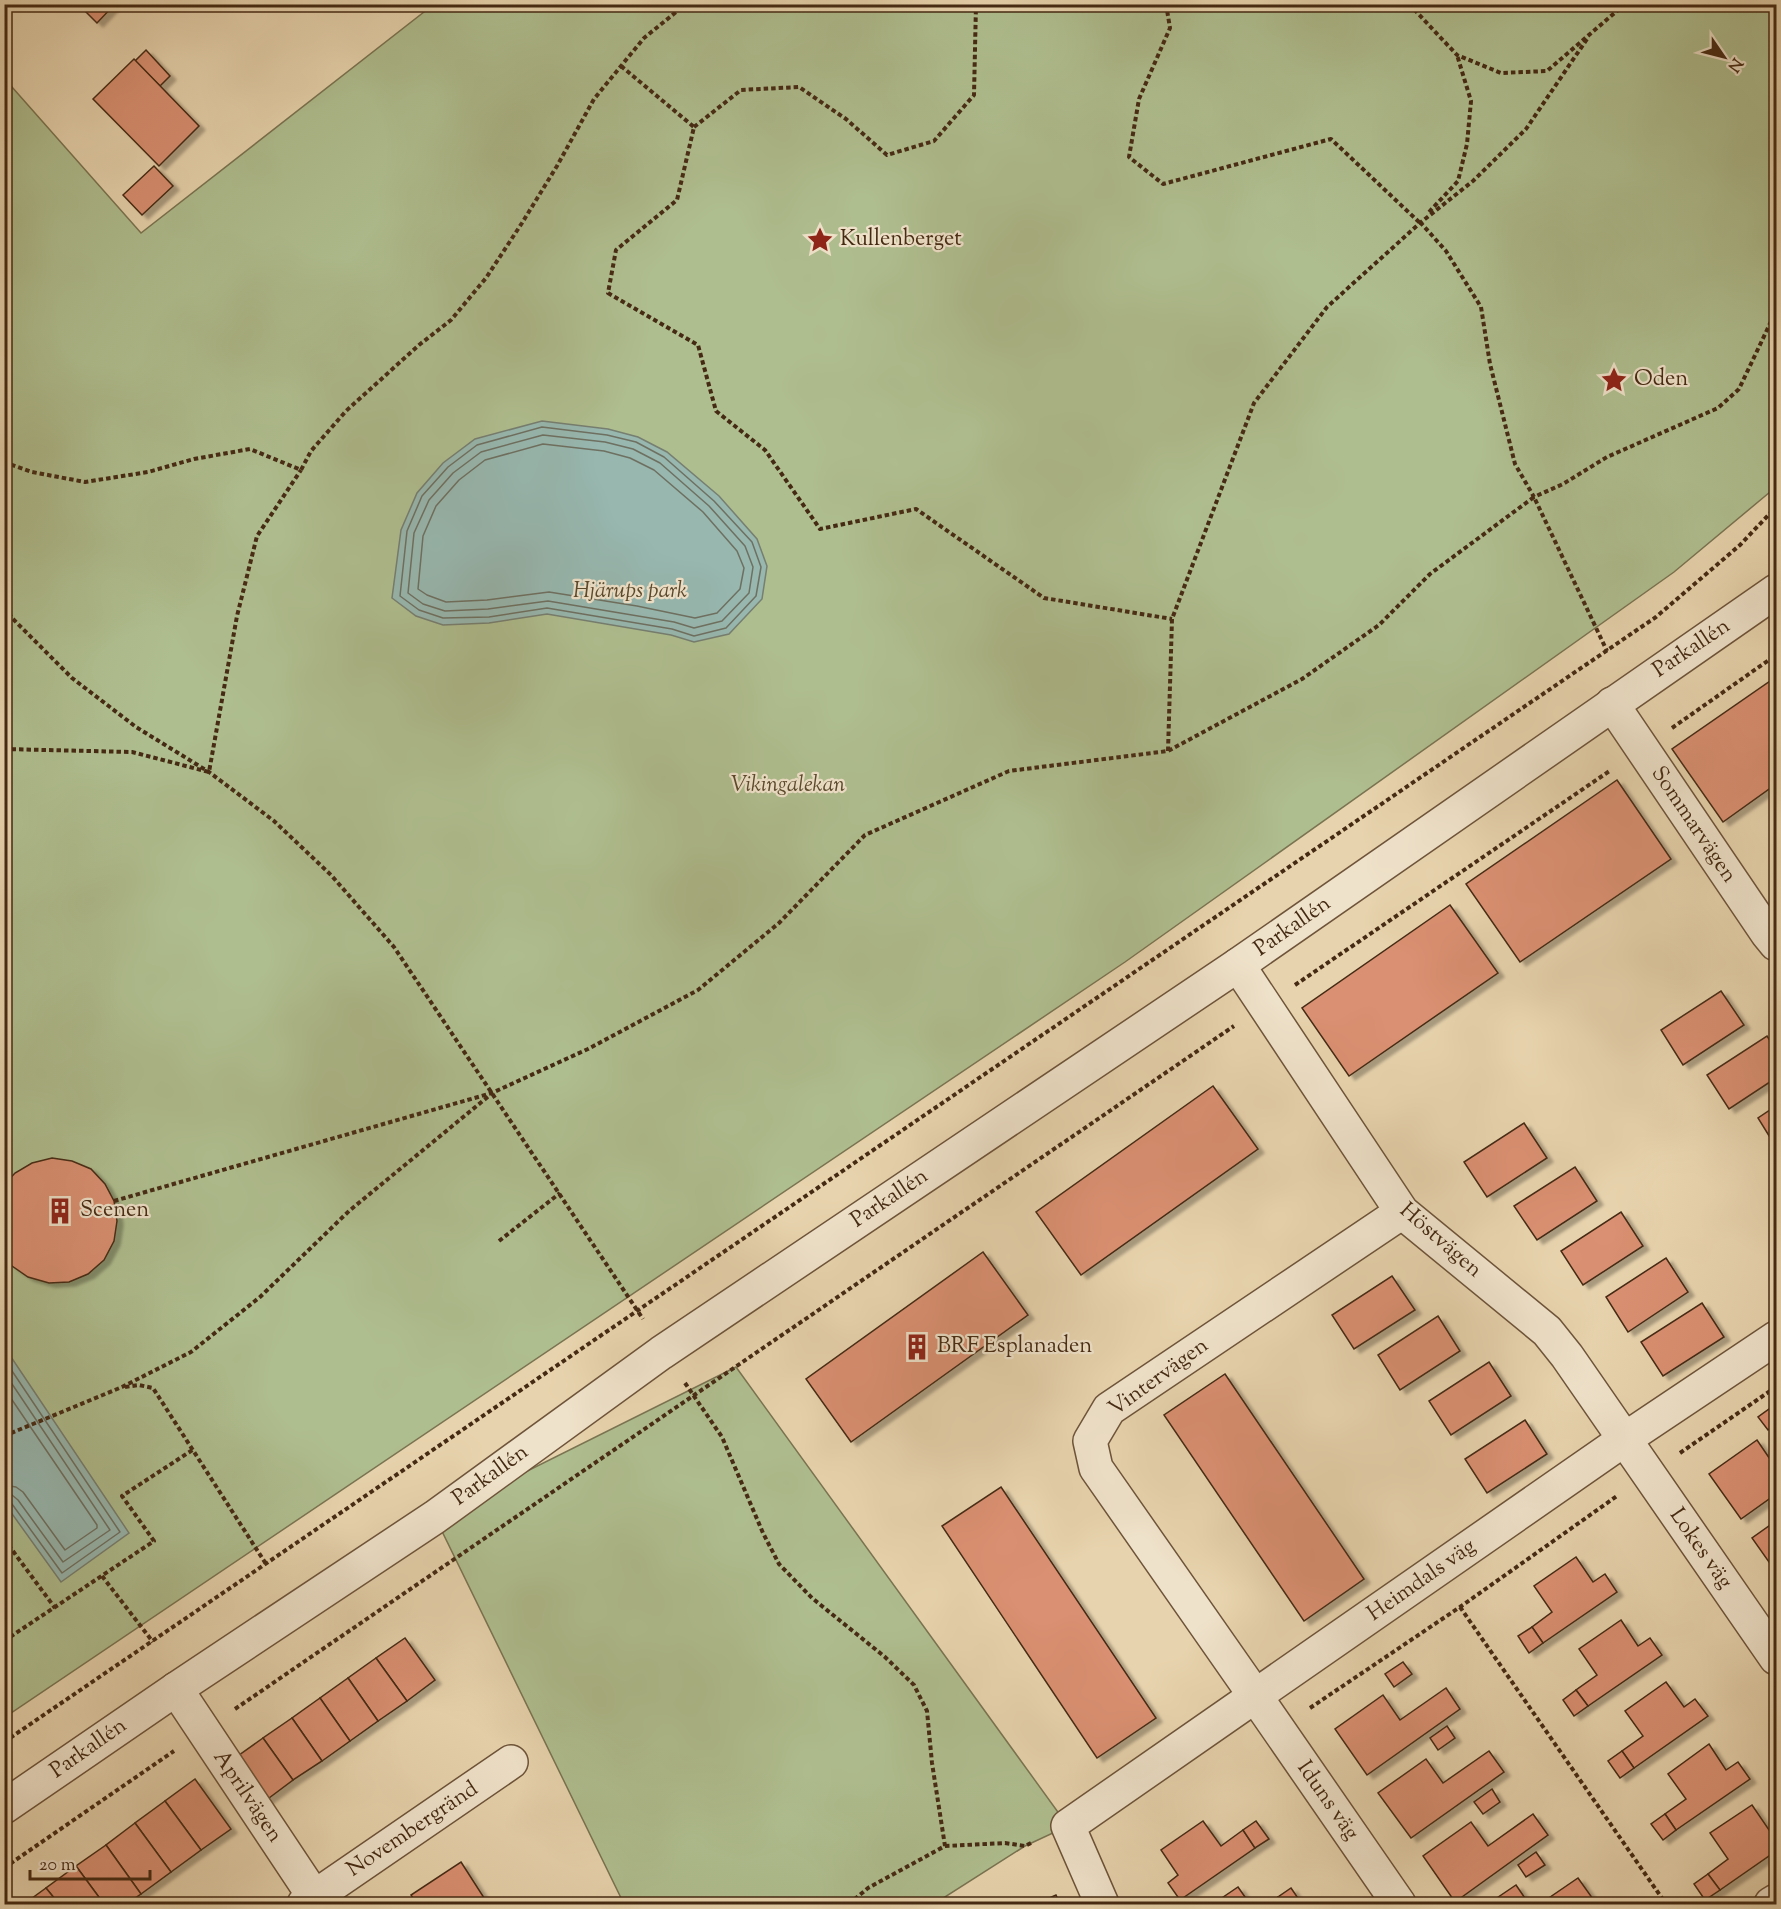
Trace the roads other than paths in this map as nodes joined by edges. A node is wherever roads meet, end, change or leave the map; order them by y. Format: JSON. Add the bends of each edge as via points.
{"nodes":[{"id":1,"x":1776,"y":591,"type":"edge"},
{"id":2,"x":1612,"y":704,"type":"junction"},
{"id":3,"x":1776,"y":944,"type":"edge"},
{"id":4,"x":1238,"y":965,"type":"junction"},
{"id":5,"x":1402,"y":1212,"type":"junction"},
{"id":6,"x":1776,"y":1338,"type":"edge"},
{"id":7,"x":1624,"y":1439,"type":"junction"},
{"id":8,"x":1776,"y":1658,"type":"edge"},
{"id":9,"x":176,"y":1689,"type":"junction"},
{"id":10,"x":1256,"y":1696,"type":"junction"},
{"id":11,"x":512,"y":1762,"type":"dead end"},
{"id":12,"x":4,"y":1807,"type":"edge"},
{"id":13,"x":1776,"y":1901,"type":"edge"},
{"id":14,"x":312,"y":1902,"type":"edge"},
{"id":15,"x":1102,"y":1905,"type":"edge"},
{"id":16,"x":1399,"y":1905,"type":"edge"},
{"id":17,"x":1771,"y":1905,"type":"edge"}],
"edges":[{"from":1,"to":2,"type":"street","name":"Parkallén"},
{"from":2,"to":3,"type":"street","name":"Sommarvägen"},
{"from":2,"to":4,"type":"street","name":"Parkallén"},
{"from":4,"to":5,"type":"street","name":"Höstvägen"},
{"from":4,"to":9,"type":"street","name":"Parkallén","via":[[661,1353],[435,1517]]},
{"from":5,"to":7,"type":"street","name":"Höstvägen","via":[[1547,1331]]},
{"from":5,"to":10,"type":"street","name":"Vintervägen","via":[[1109,1410],[1090,1441],[1096,1468]]},
{"from":6,"to":7,"type":"street","name":"Heimdals väg"},
{"from":7,"to":8,"type":"street","name":"Lokes väg"},
{"from":7,"to":10,"type":"street","name":"Heimdals väg"},
{"from":9,"to":12,"type":"street","name":"Parkallén"},
{"from":9,"to":14,"type":"street","name":"Aprilvägen"},
{"from":10,"to":15,"type":"street","name":"Heimdals väg","via":[[1068,1826]]},
{"from":10,"to":16,"type":"street","name":"Iduns väg"},
{"from":11,"to":14,"type":"street","name":"Novembergränd"},
{"from":13,"to":17,"type":"street"}]}
